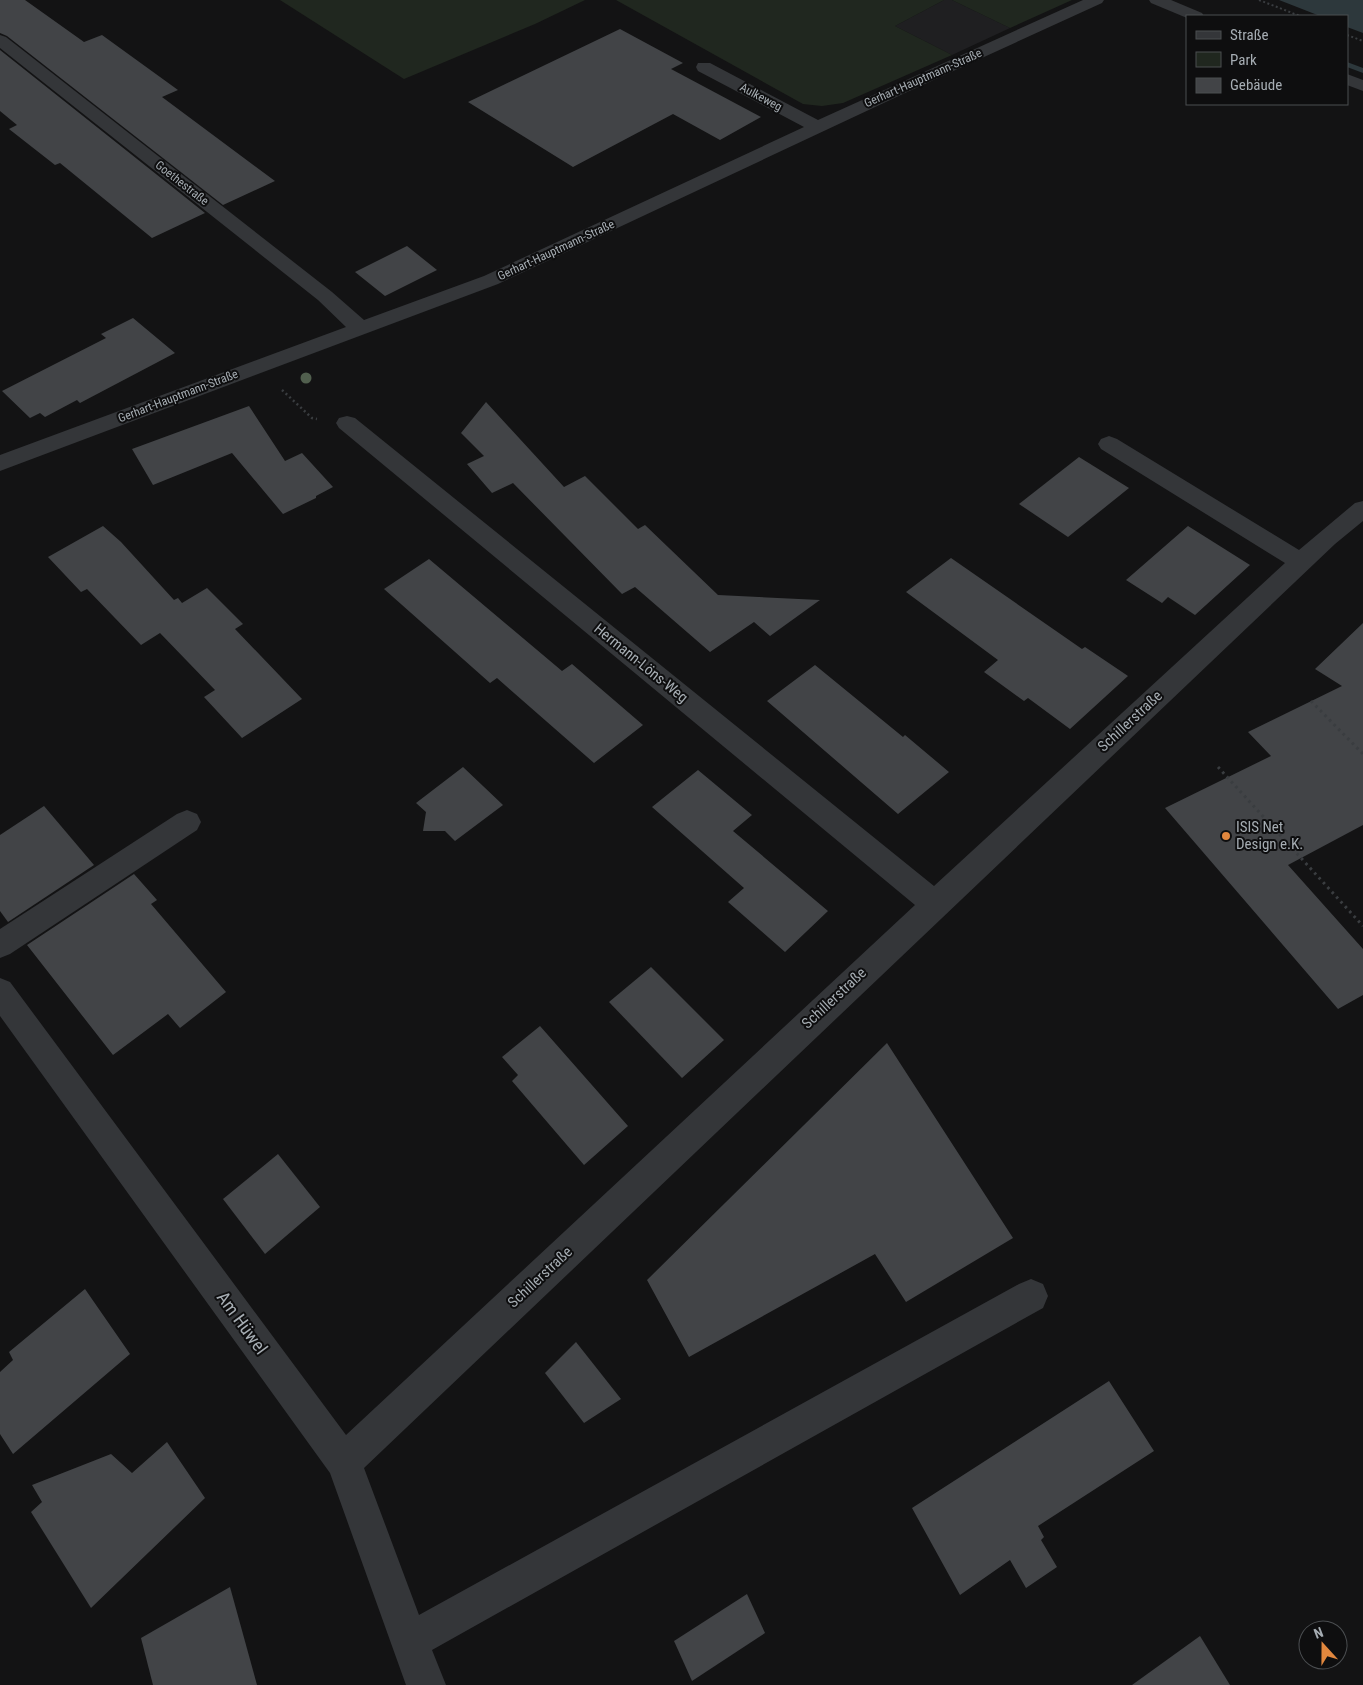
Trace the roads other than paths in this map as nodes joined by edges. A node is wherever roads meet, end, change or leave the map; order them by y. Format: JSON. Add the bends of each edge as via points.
{"nodes":[{"id":1,"x":1096,"y":0,"type":"edge"},
{"id":2,"x":1157,"y":0,"type":"edge"},
{"id":3,"x":1194,"y":15,"type":"edge"},
{"id":4,"x":0,"y":40,"type":"edge"},
{"id":5,"x":704,"y":66,"type":"dead end"},
{"id":6,"x":1348,"y":79,"type":"edge"},
{"id":7,"x":1363,"y":86,"type":"edge"},
{"id":8,"x":818,"y":127,"type":"junction"},
{"id":9,"x":361,"y":329,"type":"junction"},
{"id":10,"x":347,"y":423,"type":"road end"},
{"id":11,"x":1109,"y":444,"type":"dead end"},
{"id":12,"x":0,"y":462,"type":"edge"},
{"id":13,"x":1363,"y":509,"type":"edge"},
{"id":14,"x":1301,"y":562,"type":"junction"},
{"id":15,"x":187,"y":822,"type":"dead end"},
{"id":16,"x":935,"y":904,"type":"junction"},
{"id":17,"x":0,"y":945,"type":"edge"},
{"id":18,"x":0,"y":992,"type":"edge"},
{"id":19,"x":1030,"y":1296,"type":"dead end"},
{"id":20,"x":344,"y":1462,"type":"junction"},
{"id":21,"x":410,"y":1642,"type":"junction"},
{"id":22,"x":426,"y":1685,"type":"edge"}],
"edges":[{"from":1,"to":8,"type":"street","name":"Gerhart-Hauptmann-Straße"},
{"from":2,"to":3,"type":"street"},
{"from":4,"to":9,"type":"street","name":"Goethestraße","via":[[325,296]]},
{"from":5,"to":8,"type":"street","name":"Aulkeweg"},
{"from":6,"to":7,"type":"street"},
{"from":8,"to":9,"type":"street","name":"Gerhart-Hauptmann-Straße","via":[[491,280]]},
{"from":9,"to":12,"type":"street","name":"Gerhart-Hauptmann-Straße"},
{"from":10,"to":16,"type":"street","name":"Hermann-Löns-Weg"},
{"from":11,"to":14,"type":"street"},
{"from":13,"to":14,"type":"street","name":"Schillerstraße"},
{"from":14,"to":16,"type":"street","name":"Schillerstraße"},
{"from":15,"to":17,"type":"street"},
{"from":16,"to":20,"type":"street","name":"Schillerstraße"},
{"from":18,"to":20,"type":"street","name":"Am Hüwel"},
{"from":19,"to":21,"type":"street"},
{"from":20,"to":21,"type":"street","name":"Am Hüwel"},
{"from":21,"to":22,"type":"street","name":"Am Hüwel"}]}
